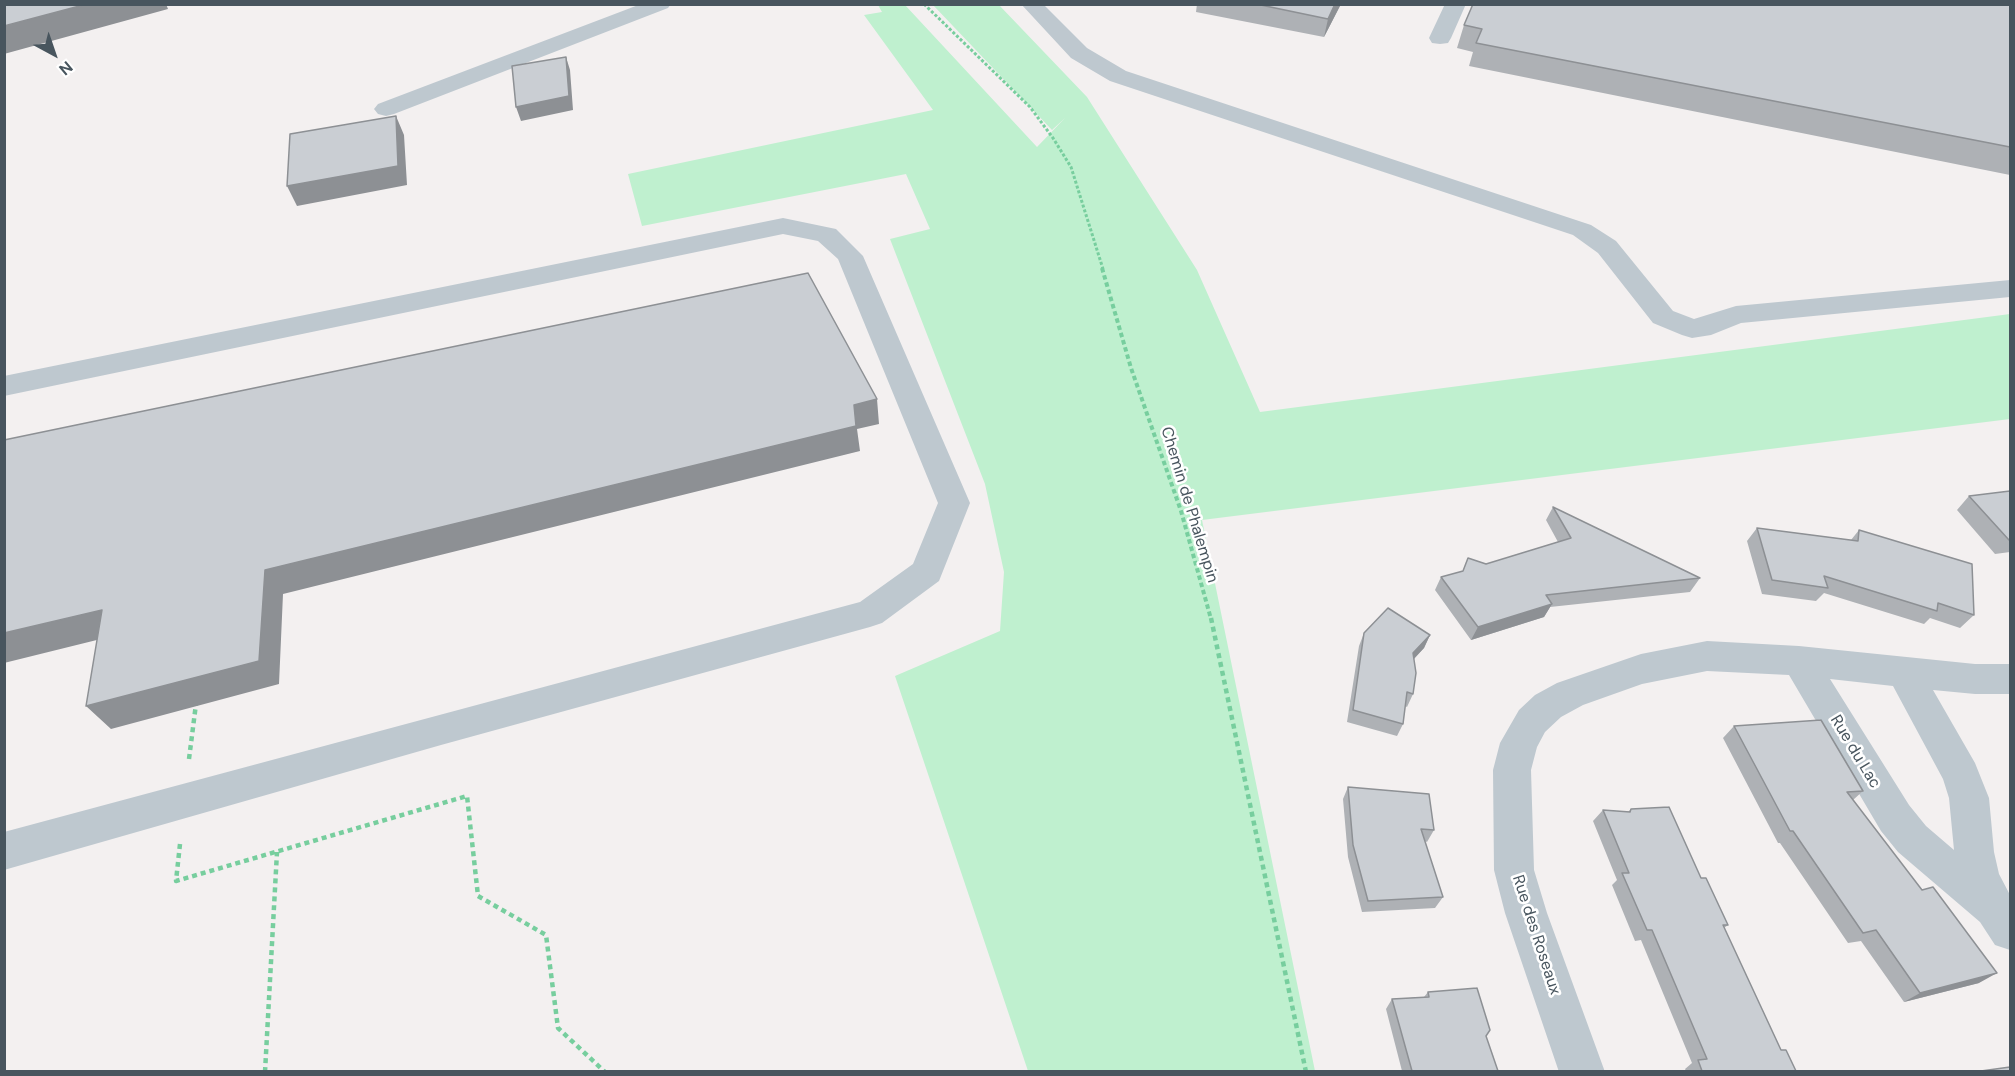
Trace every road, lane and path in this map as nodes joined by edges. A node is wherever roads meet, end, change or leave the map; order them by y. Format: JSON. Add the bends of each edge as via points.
{"nodes":[{"id":1,"x":661,"y":4,"type":"edge"},
{"id":2,"x":924,"y":4,"type":"edge"},
{"id":3,"x":1031,"y":4,"type":"edge"},
{"id":4,"x":1456,"y":4,"type":"edge"},
{"id":5,"x":1440,"y":38,"type":"dead end"},
{"id":6,"x":386,"y":109,"type":"dead end"},
{"id":7,"x":2010,"y":289,"type":"edge"},
{"id":8,"x":4,"y":386,"type":"edge"},
{"id":9,"x":1799,"y":661,"type":"junction"},
{"id":10,"x":1904,"y":672,"type":"junction"},
{"id":11,"x":2010,"y":679,"type":"edge"},
{"id":12,"x":196,"y":698,"type":"edge"},
{"id":13,"x":184,"y":801,"type":"junction"},
{"id":14,"x":4,"y":851,"type":"edge"},
{"id":15,"x":278,"y":852,"type":"junction"},
{"id":16,"x":2003,"y":919,"type":"edge"},
{"id":17,"x":265,"y":1071,"type":"edge"},
{"id":18,"x":605,"y":1071,"type":"edge"},
{"id":19,"x":1306,"y":1071,"type":"edge"},
{"id":20,"x":1582,"y":1071,"type":"edge"}],
"edges":[{"from":1,"to":6,"type":"street"},
{"from":2,"to":19,"type":"path","name":"Chemin de Phalempin","via":[[1030,107],[1071,167],[1131,368],[1181,510],[1218,643]]},
{"from":3,"to":7,"type":"street","via":[[1079,53],[1118,76],[1582,230],[1607,247],[1663,317],[1692,329],[1736,315]]},
{"from":4,"to":5,"type":"street"},
{"from":8,"to":13,"type":"street","via":[[783,226],[827,235],[850,256],[954,503],[927,572],[870,613]]},
{"from":9,"to":10,"type":"street"},
{"from":9,"to":16,"type":"street","name":"Rue du Lac","via":[[1895,818],[1912,839]]},
{"from":9,"to":20,"type":"street","name":"Rue des Roseaux","via":[[1707,656],[1641,669],[1570,694],[1548,706],[1532,721],[1519,743],[1512,770],[1514,870]]},
{"from":10,"to":11,"type":"street"},
{"from":10,"to":16,"type":"street","name":"Rue du Lac","via":[[1961,775],[1970,798],[1980,878]]},
{"from":12,"to":13,"type":"path"},
{"from":13,"to":14,"type":"street"},
{"from":13,"to":15,"type":"path","via":[[176,881]]},
{"from":15,"to":17,"type":"path"},
{"from":15,"to":18,"type":"path","via":[[466,796],[478,896],[546,935],[558,1028]]}]}
